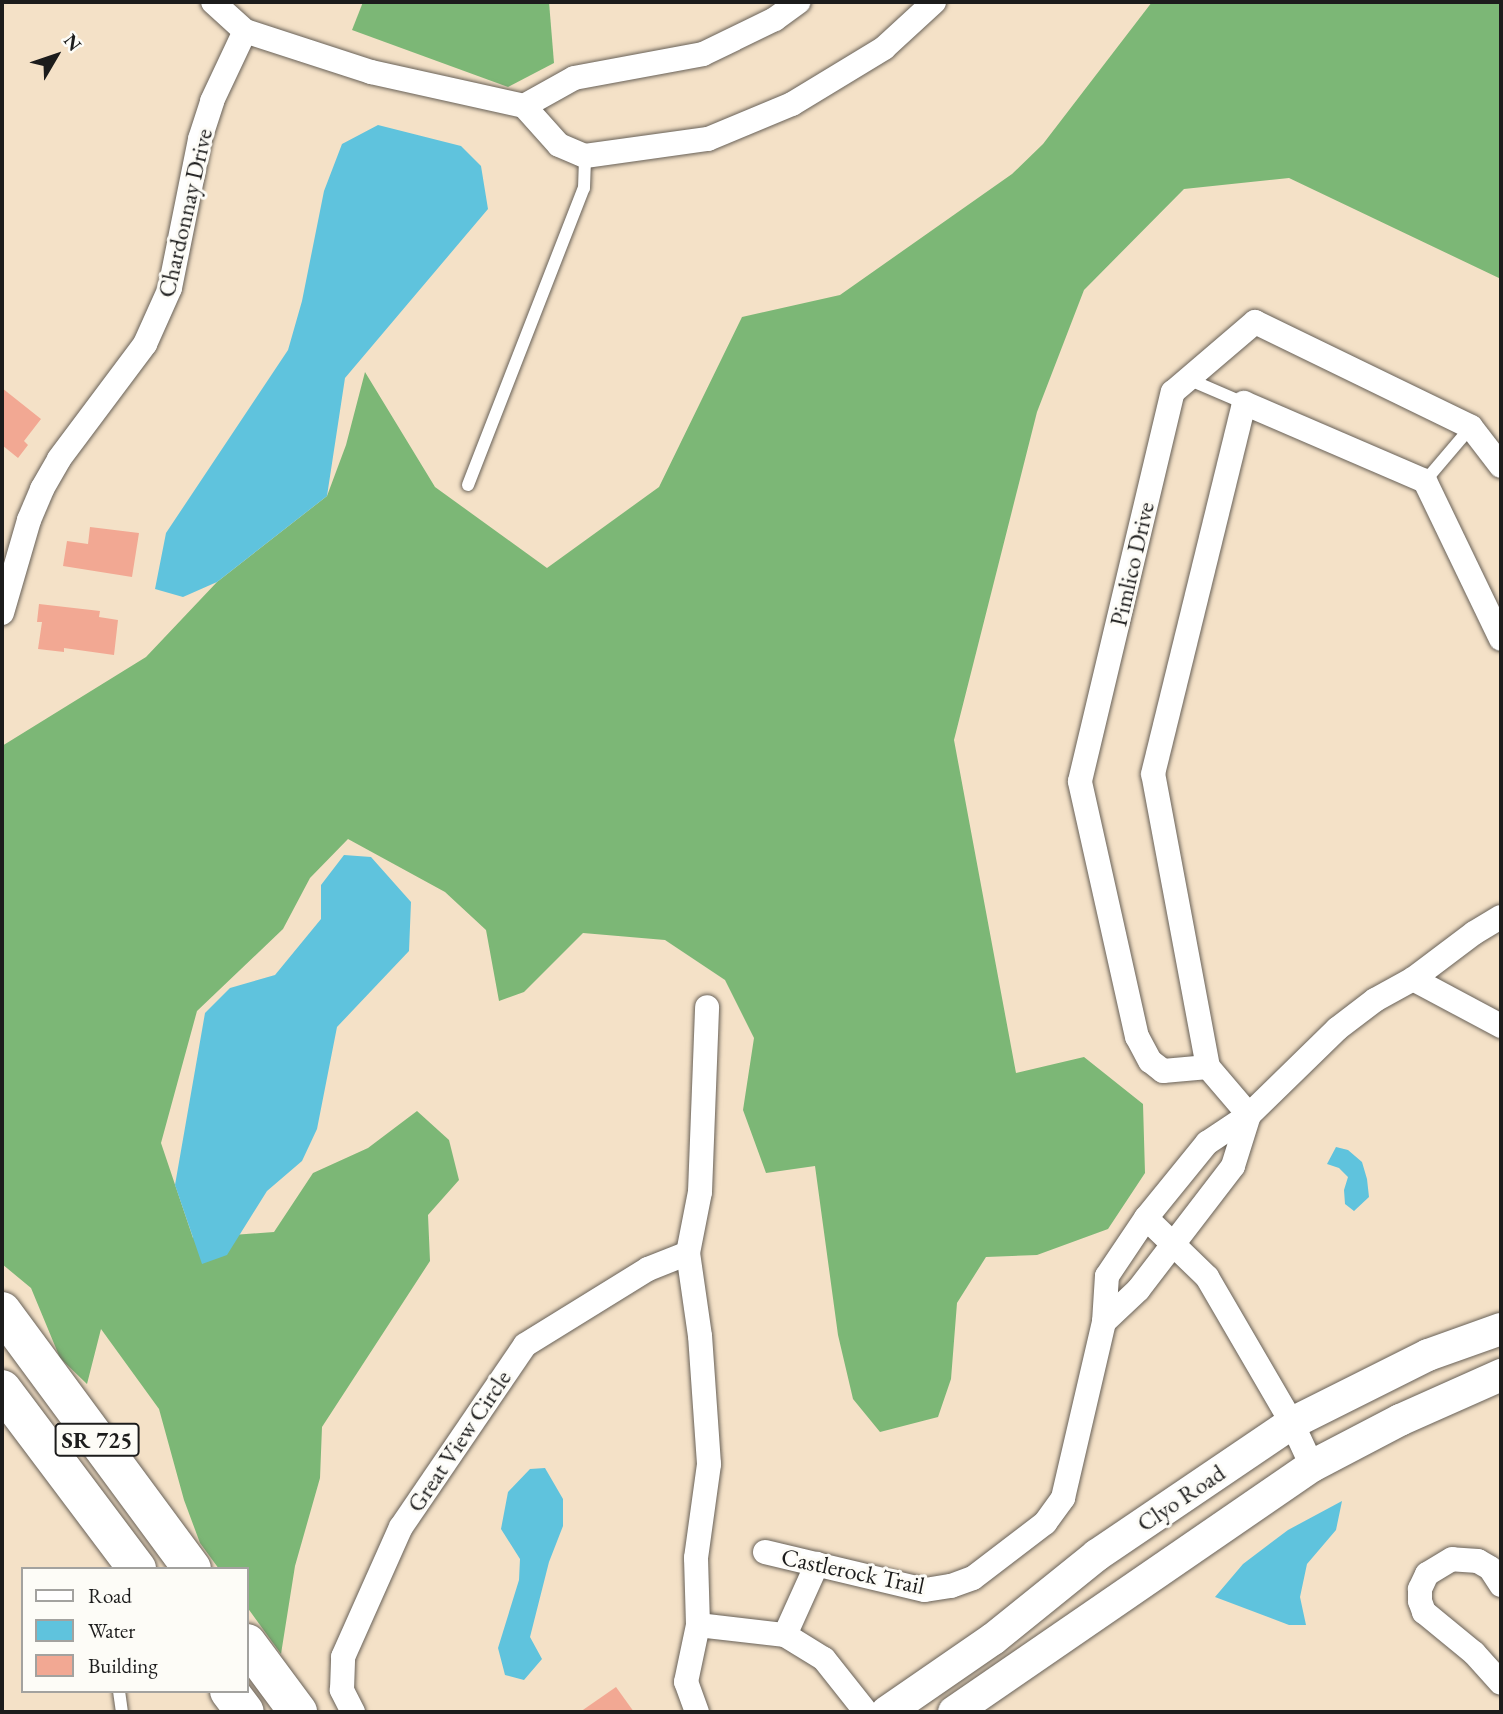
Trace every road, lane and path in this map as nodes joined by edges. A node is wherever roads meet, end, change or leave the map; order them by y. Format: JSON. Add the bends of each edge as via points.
{"nodes":[{"id":1,"x":213,"y":2,"type":"edge"},
{"id":2,"x":798,"y":2,"type":"edge"},
{"id":3,"x":934,"y":2,"type":"edge"},
{"id":4,"x":245,"y":31,"type":"junction"},
{"id":5,"x":524,"y":106,"type":"junction"},
{"id":6,"x":585,"y":156,"type":"junction"},
{"id":7,"x":1188,"y":379,"type":"junction"},
{"id":8,"x":1244,"y":403,"type":"junction"},
{"id":9,"x":1471,"y":427,"type":"junction"},
{"id":10,"x":1501,"y":466,"type":"edge"},
{"id":11,"x":1425,"y":481,"type":"junction"},
{"id":12,"x":468,"y":485,"type":"dead end"},
{"id":13,"x":2,"y":613,"type":"edge"},
{"id":14,"x":1501,"y":639,"type":"edge"},
{"id":15,"x":1501,"y":917,"type":"edge"},
{"id":16,"x":1413,"y":979,"type":"junction"},
{"id":17,"x":707,"y":1007,"type":"dead end"},
{"id":18,"x":1501,"y":1026,"type":"edge"},
{"id":19,"x":1208,"y":1068,"type":"junction"},
{"id":20,"x":1249,"y":1115,"type":"junction"},
{"id":21,"x":1146,"y":1218,"type":"junction"},
{"id":22,"x":1172,"y":1244,"type":"junction"},
{"id":23,"x":688,"y":1253,"type":"junction"},
{"id":24,"x":2,"y":1311,"type":"edge"},
{"id":25,"x":1104,"y":1322,"type":"junction"},
{"id":26,"x":1501,"y":1329,"type":"edge"},
{"id":27,"x":1501,"y":1375,"type":"edge"},
{"id":28,"x":2,"y":1389,"type":"edge"},
{"id":29,"x":1292,"y":1423,"type":"junction"},
{"id":30,"x":1312,"y":1466,"type":"junction"},
{"id":31,"x":765,"y":1552,"type":"dead end"},
{"id":32,"x":817,"y":1564,"type":"junction"},
{"id":33,"x":136,"y":1567,"type":"edge"},
{"id":34,"x":191,"y":1567,"type":"edge"},
{"id":35,"x":1501,"y":1585,"type":"edge"},
{"id":36,"x":698,"y":1625,"type":"junction"},
{"id":37,"x":785,"y":1635,"type":"junction"},
{"id":38,"x":248,"y":1644,"type":"edge"},
{"id":39,"x":1501,"y":1684,"type":"edge"},
{"id":40,"x":119,"y":1693,"type":"edge"},
{"id":41,"x":231,"y":1693,"type":"edge"},
{"id":42,"x":122,"y":1712,"type":"edge"},
{"id":43,"x":245,"y":1712,"type":"edge"},
{"id":44,"x":298,"y":1712,"type":"edge"},
{"id":45,"x":353,"y":1712,"type":"edge"},
{"id":46,"x":697,"y":1712,"type":"edge"},
{"id":47,"x":866,"y":1712,"type":"edge"},
{"id":48,"x":887,"y":1712,"type":"edge"},
{"id":49,"x":954,"y":1712,"type":"edge"}],
"edges":[{"from":1,"to":4,"type":"street"},
{"from":2,"to":5,"type":"street","via":[[775,19],[703,54],[573,78]]},
{"from":3,"to":6,"type":"street","via":[[884,48],[792,104],[708,139]]},
{"from":4,"to":5,"type":"street","via":[[371,72]]},
{"from":4,"to":13,"type":"street","name":"Chardonnay Drive","via":[[212,101],[200,139],[176,265],[159,317],[145,344],[59,459],[42,489]]},
{"from":5,"to":6,"type":"street","via":[[559,145]]},
{"from":6,"to":12,"type":"lane","via":[[584,188]]},
{"from":7,"to":8,"type":"lane"},
{"from":7,"to":9,"type":"street","name":"Pimlico Drive","via":[[1255,322]]},
{"from":7,"to":19,"type":"street","name":"Pimlico Drive","via":[[1173,392],[1080,781],[1137,1037],[1150,1061],[1163,1071]]},
{"from":8,"to":11,"type":"street"},
{"from":8,"to":19,"type":"street","via":[[1153,774]]},
{"from":9,"to":10,"type":"street","name":"Pimlico Drive"},
{"from":9,"to":11,"type":"lane"},
{"from":11,"to":14,"type":"street"},
{"from":15,"to":16,"type":"street","name":"Castlerock Trail"},
{"from":16,"to":18,"type":"street"},
{"from":16,"to":20,"type":"street","name":"Castlerock Trail","via":[[1337,1029]]},
{"from":17,"to":23,"type":"street","via":[[699,1192]]},
{"from":19,"to":20,"type":"street"},
{"from":20,"to":21,"type":"street","name":"Castlerock Trail","via":[[1206,1143]]},
{"from":20,"to":22,"type":"street","via":[[1233,1166]]},
{"from":21,"to":22,"type":"street"},
{"from":21,"to":25,"type":"street","name":"Castlerock Trail","via":[[1107,1276]]},
{"from":22,"to":25,"type":"street","via":[[1138,1290]]},
{"from":22,"to":29,"type":"street","via":[[1207,1277]]},
{"from":23,"to":36,"type":"street","via":[[701,1336],[709,1464],[696,1558]]},
{"from":23,"to":45,"type":"street","name":"Great View Circle","via":[[648,1269],[525,1345],[401,1527],[343,1657],[342,1690]]},
{"from":24,"to":34,"type":"main road","number":"SR 725"},
{"from":25,"to":32,"type":"street","name":"Castlerock Trail","via":[[1063,1498],[1045,1523],[973,1578],[951,1586],[925,1590]]},
{"from":26,"to":29,"type":"street","name":"Clyo Road","via":[[1428,1355]]},
{"from":27,"to":30,"type":"street","name":"Clyo Road"},
{"from":28,"to":33,"type":"main road","number":"SR 725"},
{"from":29,"to":30,"type":"street"},
{"from":29,"to":48,"type":"street","name":"Clyo Road","via":[[1097,1555],[993,1639]]},
{"from":30,"to":49,"type":"street","name":"Clyo Road"},
{"from":31,"to":32,"type":"street","name":"Castlerock Trail"},
{"from":32,"to":37,"type":"street"},
{"from":35,"to":39,"type":"street","via":[[1490,1568],[1478,1561],[1452,1559],[1427,1574],[1420,1601],[1424,1612],[1474,1653]]},
{"from":36,"to":37,"type":"street"},
{"from":36,"to":46,"type":"street","via":[[686,1682]]},
{"from":37,"to":47,"type":"street","via":[[824,1658]]},
{"from":38,"to":44,"type":"main road"},
{"from":40,"to":42,"type":"lane"},
{"from":41,"to":43,"type":"main road"}]}
